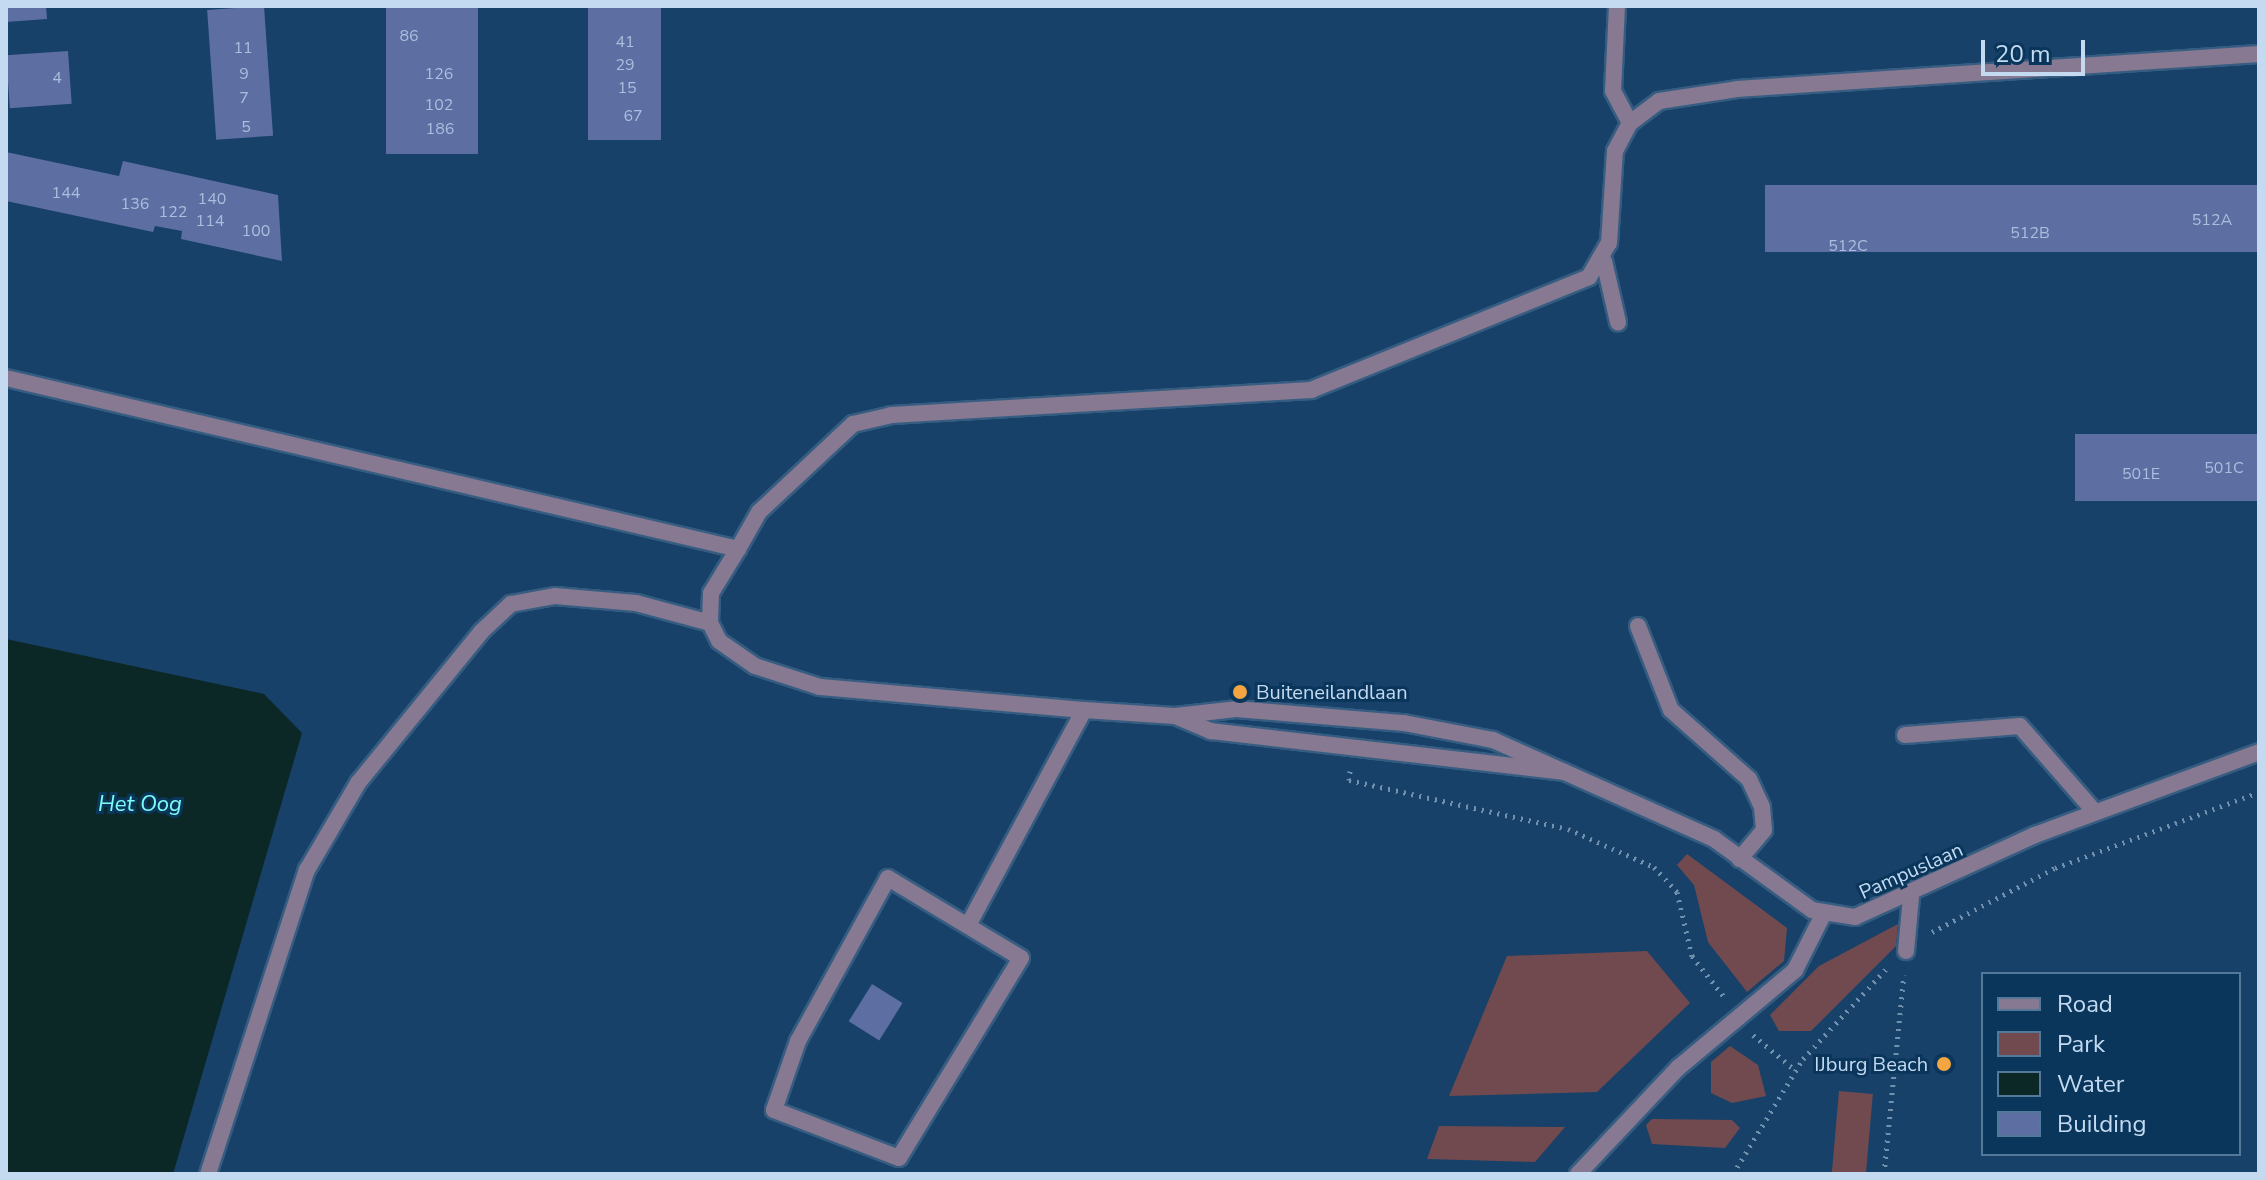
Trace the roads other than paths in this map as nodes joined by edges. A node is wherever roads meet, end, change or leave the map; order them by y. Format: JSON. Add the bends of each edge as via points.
{"nodes":[{"id":1,"x":1617,"y":6,"type":"edge"},
{"id":2,"x":2259,"y":54,"type":"edge"},
{"id":3,"x":1630,"y":123,"type":"junction"},
{"id":4,"x":1604,"y":261,"type":"junction"},
{"id":5,"x":1618,"y":322,"type":"dead end"},
{"id":6,"x":6,"y":378,"type":"edge"},
{"id":7,"x":738,"y":549,"type":"junction"},
{"id":8,"x":710,"y":623,"type":"junction"},
{"id":9,"x":1638,"y":626,"type":"dead end"},
{"id":10,"x":1084,"y":710,"type":"junction"},
{"id":11,"x":1175,"y":716,"type":"junction"},
{"id":12,"x":1905,"y":735,"type":"dead end"},
{"id":13,"x":2259,"y":752,"type":"edge"},
{"id":14,"x":1566,"y":772,"type":"junction"},
{"id":15,"x":2095,"y":812,"type":"junction"},
{"id":16,"x":1740,"y":859,"type":"junction"},
{"id":17,"x":1911,"y":897,"type":"junction"},
{"id":18,"x":1824,"y":913,"type":"junction"},
{"id":19,"x":968,"y":925,"type":"junction"},
{"id":20,"x":1906,"y":951,"type":"road end"},
{"id":21,"x":208,"y":1174,"type":"edge"},
{"id":22,"x":1578,"y":1174,"type":"edge"}],
"edges":[{"from":1,"to":3,"type":"street","via":[[1613,91]]},
{"from":2,"to":3,"type":"street","via":[[1737,89],[1659,101]]},
{"from":3,"to":4,"type":"street","via":[[1615,151]]},
{"from":4,"to":5,"type":"street"},
{"from":4,"to":7,"type":"street","via":[[1589,277],[1311,390],[891,415],[853,424],[759,512]]},
{"from":6,"to":7,"type":"street"},
{"from":7,"to":8,"type":"street","via":[[711,593]]},
{"from":8,"to":10,"type":"street","via":[[719,641],[755,666],[820,687]]},
{"from":8,"to":21,"type":"street","via":[[636,603],[555,596],[511,604],[482,631],[358,783],[307,870]]},
{"from":9,"to":16,"type":"street","via":[[1671,710],[1749,779],[1762,807],[1764,830]]},
{"from":10,"to":11,"type":"street"},
{"from":10,"to":19,"type":"street"},
{"from":11,"to":14,"type":"street","via":[[1211,731],[1352,742],[1519,772]]},
{"from":11,"to":14,"type":"street","via":[[1211,708],[1404,723],[1522,748]]},
{"from":12,"to":15,"type":"street","via":[[2020,726]]},
{"from":13,"to":15,"type":"street","name":"Pampuslaan"},
{"from":14,"to":16,"type":"street","via":[[1714,839]]},
{"from":15,"to":17,"type":"street","name":"Pampuslaan"},
{"from":16,"to":18,"type":"street"},
{"from":17,"to":18,"type":"street","name":"Pampuslaan","via":[[1855,917]]},
{"from":17,"to":20,"type":"street"},
{"from":18,"to":22,"type":"street","via":[[1795,970],[1664,1082]]},
{"from":19,"to":19,"type":"street","via":[[888,878],[798,1041],[774,1110],[899,1158],[1021,958]]}]}
